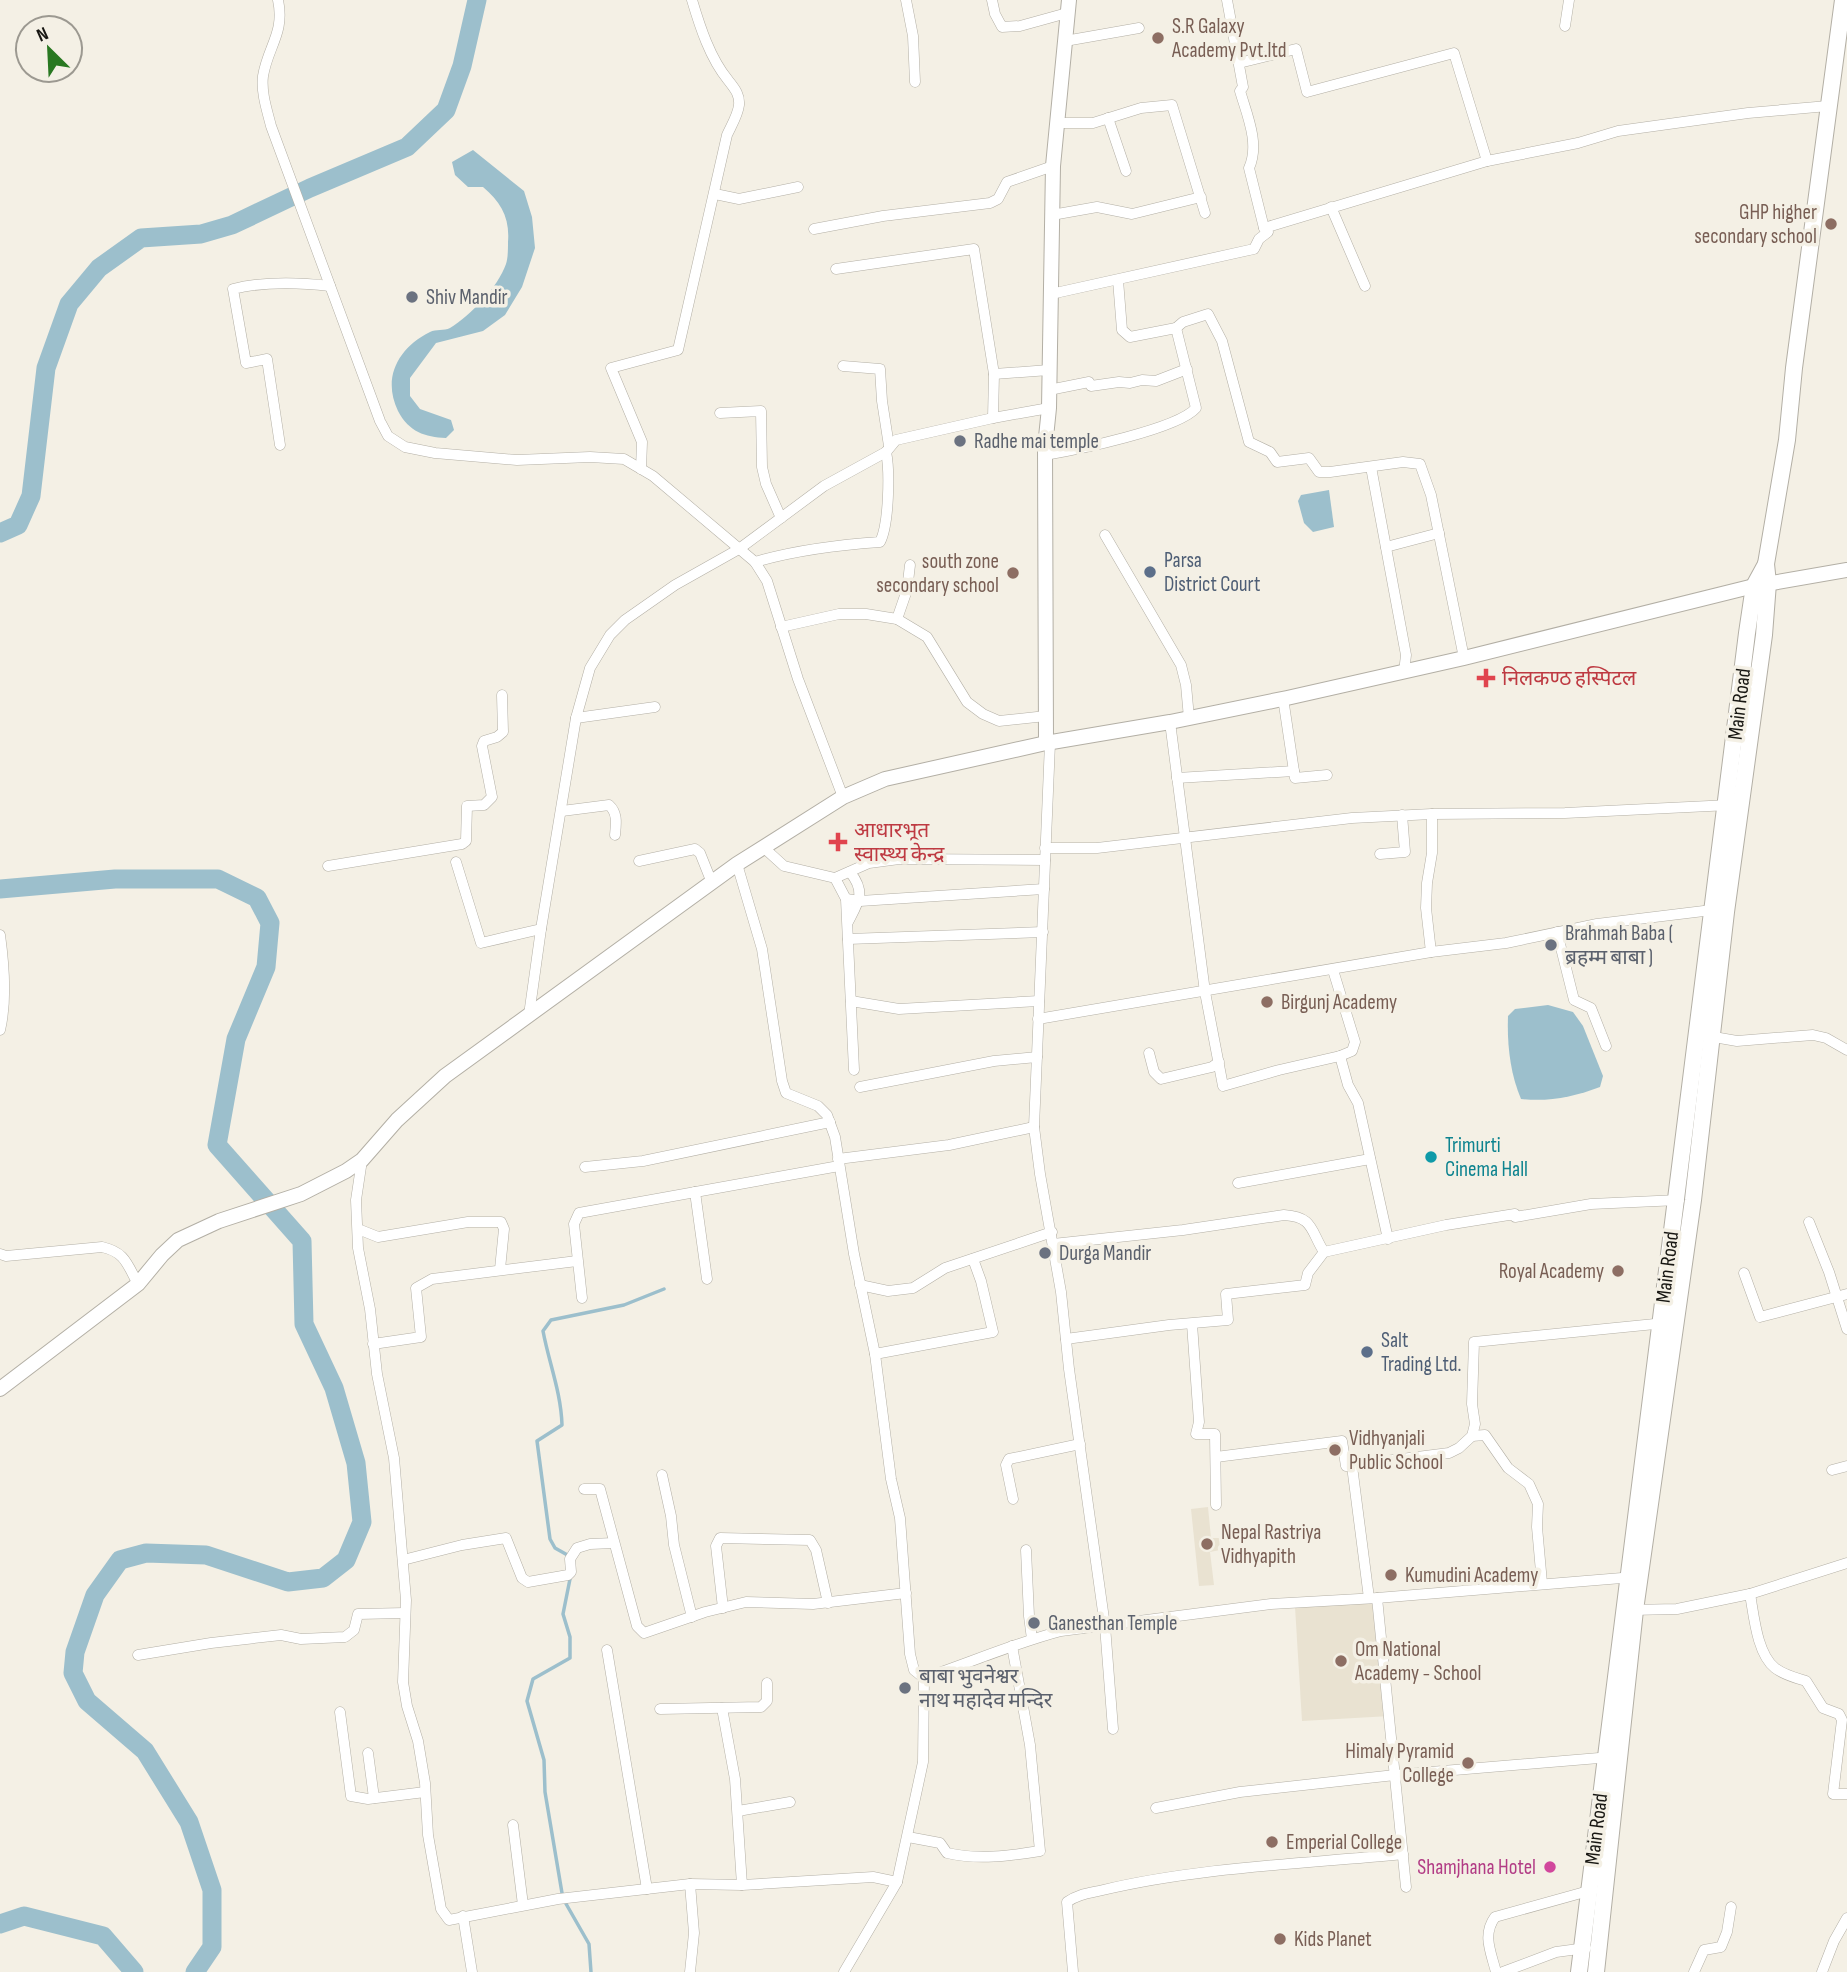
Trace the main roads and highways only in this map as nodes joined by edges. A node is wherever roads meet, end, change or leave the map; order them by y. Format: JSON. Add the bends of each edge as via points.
{"nodes":[{"id":1,"x":1839,"y":1,"type":"edge"},
{"id":2,"x":1068,"y":6,"type":"edge"},
{"id":3,"x":1847,"y":570,"type":"edge"},
{"id":4,"x":1761,"y":584,"type":"junction"},
{"id":5,"x":1048,"y":743,"type":"junction"},
{"id":6,"x":1734,"y":805,"type":"junction"},
{"id":7,"x":1705,"y":1036,"type":"junction"},
{"id":8,"x":1668,"y":1323,"type":"junction"},
{"id":9,"x":0,"y":1389,"type":"edge"},
{"id":10,"x":1612,"y":1758,"type":"junction"},
{"id":11,"x":1590,"y":1949,"type":"junction"},
{"id":12,"x":1579,"y":1972,"type":"edge"},
{"id":13,"x":1596,"y":1972,"type":"edge"}],
"edges":[{"from":1,"to":4,"type":"main road","name":"Main Road","via":[[1787,440]]},
{"from":2,"to":5,"type":"main road","via":[[1053,166],[1045,455]]},
{"from":3,"to":4,"type":"main road"},
{"from":4,"to":5,"type":"main road","via":[[1404,672]]},
{"from":4,"to":6,"type":"main road","name":"Main Road"},
{"from":5,"to":9,"type":"main road","via":[[885,779],[843,797],[737,864],[445,1076],[362,1160],[301,1194],[178,1240],[138,1284]]},
{"from":6,"to":7,"type":"main road","name":"Main Road","via":[[1726,912]]},
{"from":6,"to":7,"type":"main road","name":"Main Road","via":[[1712,910]]},
{"from":7,"to":8,"type":"main road","name":"Main Road","via":[[1675,1200]]},
{"from":7,"to":8,"type":"main road","name":"Main Road","via":[[1693,1200]]},
{"from":8,"to":10,"type":"main road","name":"Main Road"},
{"from":10,"to":11,"type":"main road","name":"Main Road","via":[[1605,1891]]},
{"from":10,"to":11,"type":"main road","name":"Main Road","via":[[1588,1889]]},
{"from":11,"to":12,"type":"main road","name":"Main Road"},
{"from":11,"to":13,"type":"main road","name":"Main Road"}]}
